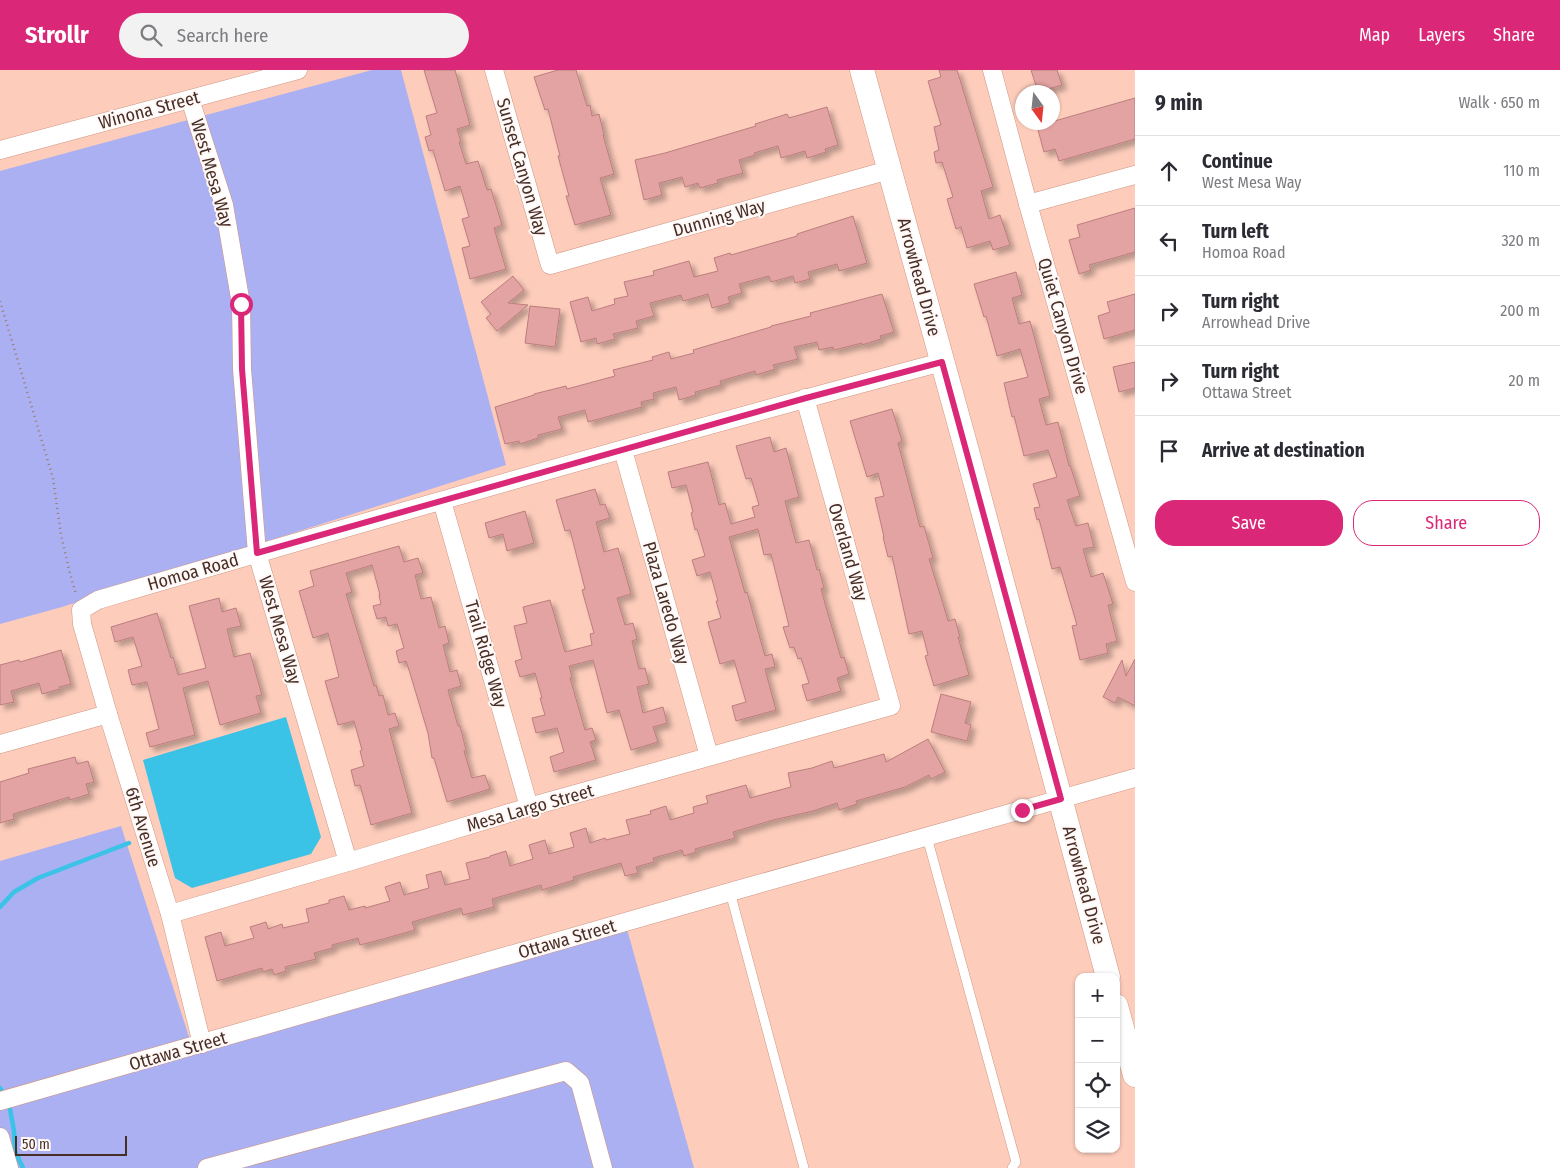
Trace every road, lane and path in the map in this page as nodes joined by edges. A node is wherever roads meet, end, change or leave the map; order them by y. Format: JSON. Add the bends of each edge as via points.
{"nodes":[{"id":1,"x":298,"y":70,"type":"edge"},
{"id":2,"x":494,"y":70,"type":"edge"},
{"id":3,"x":862,"y":70,"type":"edge"},
{"id":4,"x":992,"y":70,"type":"edge"},
{"id":5,"x":190,"y":99,"type":"junction"},
{"id":6,"x":0,"y":150,"type":"edge"},
{"id":7,"x":889,"y":170,"type":"junction"},
{"id":8,"x":1135,"y":175,"type":"edge"},
{"id":9,"x":1028,"y":204,"type":"junction"},
{"id":10,"x":550,"y":265,"type":"joint"},
{"id":11,"x":0,"y":301,"type":"edge"},
{"id":12,"x":942,"y":362,"type":"junction"},
{"id":13,"x":806,"y":398,"type":"junction"},
{"id":14,"x":623,"y":450,"type":"junction"},
{"id":15,"x":442,"y":501,"type":"junction"},
{"id":16,"x":257,"y":553,"type":"junction"},
{"id":17,"x":1135,"y":582,"type":"edge"},
{"id":18,"x":81,"y":610,"type":"junction"},
{"id":19,"x":891,"y":706,"type":"joint"},
{"id":20,"x":108,"y":714,"type":"junction"},
{"id":21,"x":0,"y":744,"type":"edge"},
{"id":22,"x":709,"y":756,"type":"junction"},
{"id":23,"x":1135,"y":778,"type":"edge"},
{"id":24,"x":1061,"y":799,"type":"junction"},
{"id":25,"x":529,"y":807,"type":"junction"},
{"id":26,"x":927,"y":837,"type":"junction"},
{"id":27,"x":348,"y":862,"type":"junction"},
{"id":28,"x":730,"y":892,"type":"junction"},
{"id":29,"x":170,"y":914,"type":"junction"},
{"id":30,"x":1107,"y":973,"type":"edge"},
{"id":31,"x":1119,"y":1018,"type":"edge"},
{"id":32,"x":202,"y":1044,"type":"junction"},
{"id":33,"x":1135,"y":1075,"type":"edge"},
{"id":34,"x":0,"y":1101,"type":"edge"},
{"id":35,"x":0,"y":1137,"type":"edge"},
{"id":36,"x":9,"y":1168,"type":"edge"},
{"id":37,"x":207,"y":1168,"type":"edge"},
{"id":38,"x":603,"y":1168,"type":"edge"},
{"id":39,"x":804,"y":1168,"type":"edge"},
{"id":40,"x":1012,"y":1168,"type":"edge"}],
"edges":[{"from":1,"to":5,"type":"street","name":"Winona Street"},
{"from":2,"to":10,"type":"street","name":"Sunset Canyon Way"},
{"from":3,"to":7,"type":"main road","name":"Arrowhead Drive"},
{"from":4,"to":9,"type":"street","name":"Quiet Canyon Drive"},
{"from":5,"to":6,"type":"street","name":"Winona Street"},
{"from":5,"to":16,"type":"street","name":"West Mesa Way","via":[[224,205],[240,294],[242,369]]},
{"from":7,"to":10,"type":"street","name":"Dunning Way"},
{"from":7,"to":12,"type":"main road","name":"Arrowhead Drive"},
{"from":8,"to":9,"type":"street"},
{"from":9,"to":17,"type":"street","name":"Quiet Canyon Drive"},
{"from":11,"to":18,"type":"path","via":[[53,478],[61,535]]},
{"from":12,"to":13,"type":"street","name":"Homoa Road"},
{"from":12,"to":24,"type":"main road","name":"Arrowhead Drive"},
{"from":13,"to":14,"type":"street","name":"Homoa Road"},
{"from":13,"to":19,"type":"street","name":"Overland Way"},
{"from":14,"to":15,"type":"street","name":"Homoa Road"},
{"from":14,"to":22,"type":"street","name":"Plaza Laredo Way"},
{"from":15,"to":16,"type":"street","name":"Homoa Road"},
{"from":15,"to":25,"type":"street","name":"Trail Ridge Way"},
{"from":16,"to":18,"type":"street","name":"Homoa Road","via":[[98,600]]},
{"from":16,"to":27,"type":"street","name":"West Mesa Way"},
{"from":18,"to":20,"type":"street","name":"6th Avenue","via":[[82,624]]},
{"from":19,"to":22,"type":"street","name":"Mesa Largo Street"},
{"from":20,"to":21,"type":"street"},
{"from":20,"to":29,"type":"street","name":"6th Avenue"},
{"from":22,"to":25,"type":"street","name":"Mesa Largo Street"},
{"from":23,"to":24,"type":"street","name":"Ottawa Street"},
{"from":24,"to":26,"type":"street","name":"Ottawa Street"},
{"from":24,"to":30,"type":"main road","name":"Arrowhead Drive"},
{"from":25,"to":27,"type":"street","name":"Mesa Largo Street"},
{"from":26,"to":28,"type":"street","name":"Ottawa Street"},
{"from":26,"to":40,"type":"lane","via":[[1016,1162]]},
{"from":27,"to":29,"type":"street","name":"Mesa Largo Street"},
{"from":28,"to":32,"type":"street","name":"Ottawa Street"},
{"from":28,"to":39,"type":"lane"},
{"from":29,"to":32,"type":"street","name":"6th Avenue"},
{"from":31,"to":33,"type":"main road"},
{"from":32,"to":34,"type":"street","name":"Ottawa Street"},
{"from":35,"to":36,"type":"street"},
{"from":37,"to":38,"type":"street","via":[[566,1071],[580,1083]]}]}
